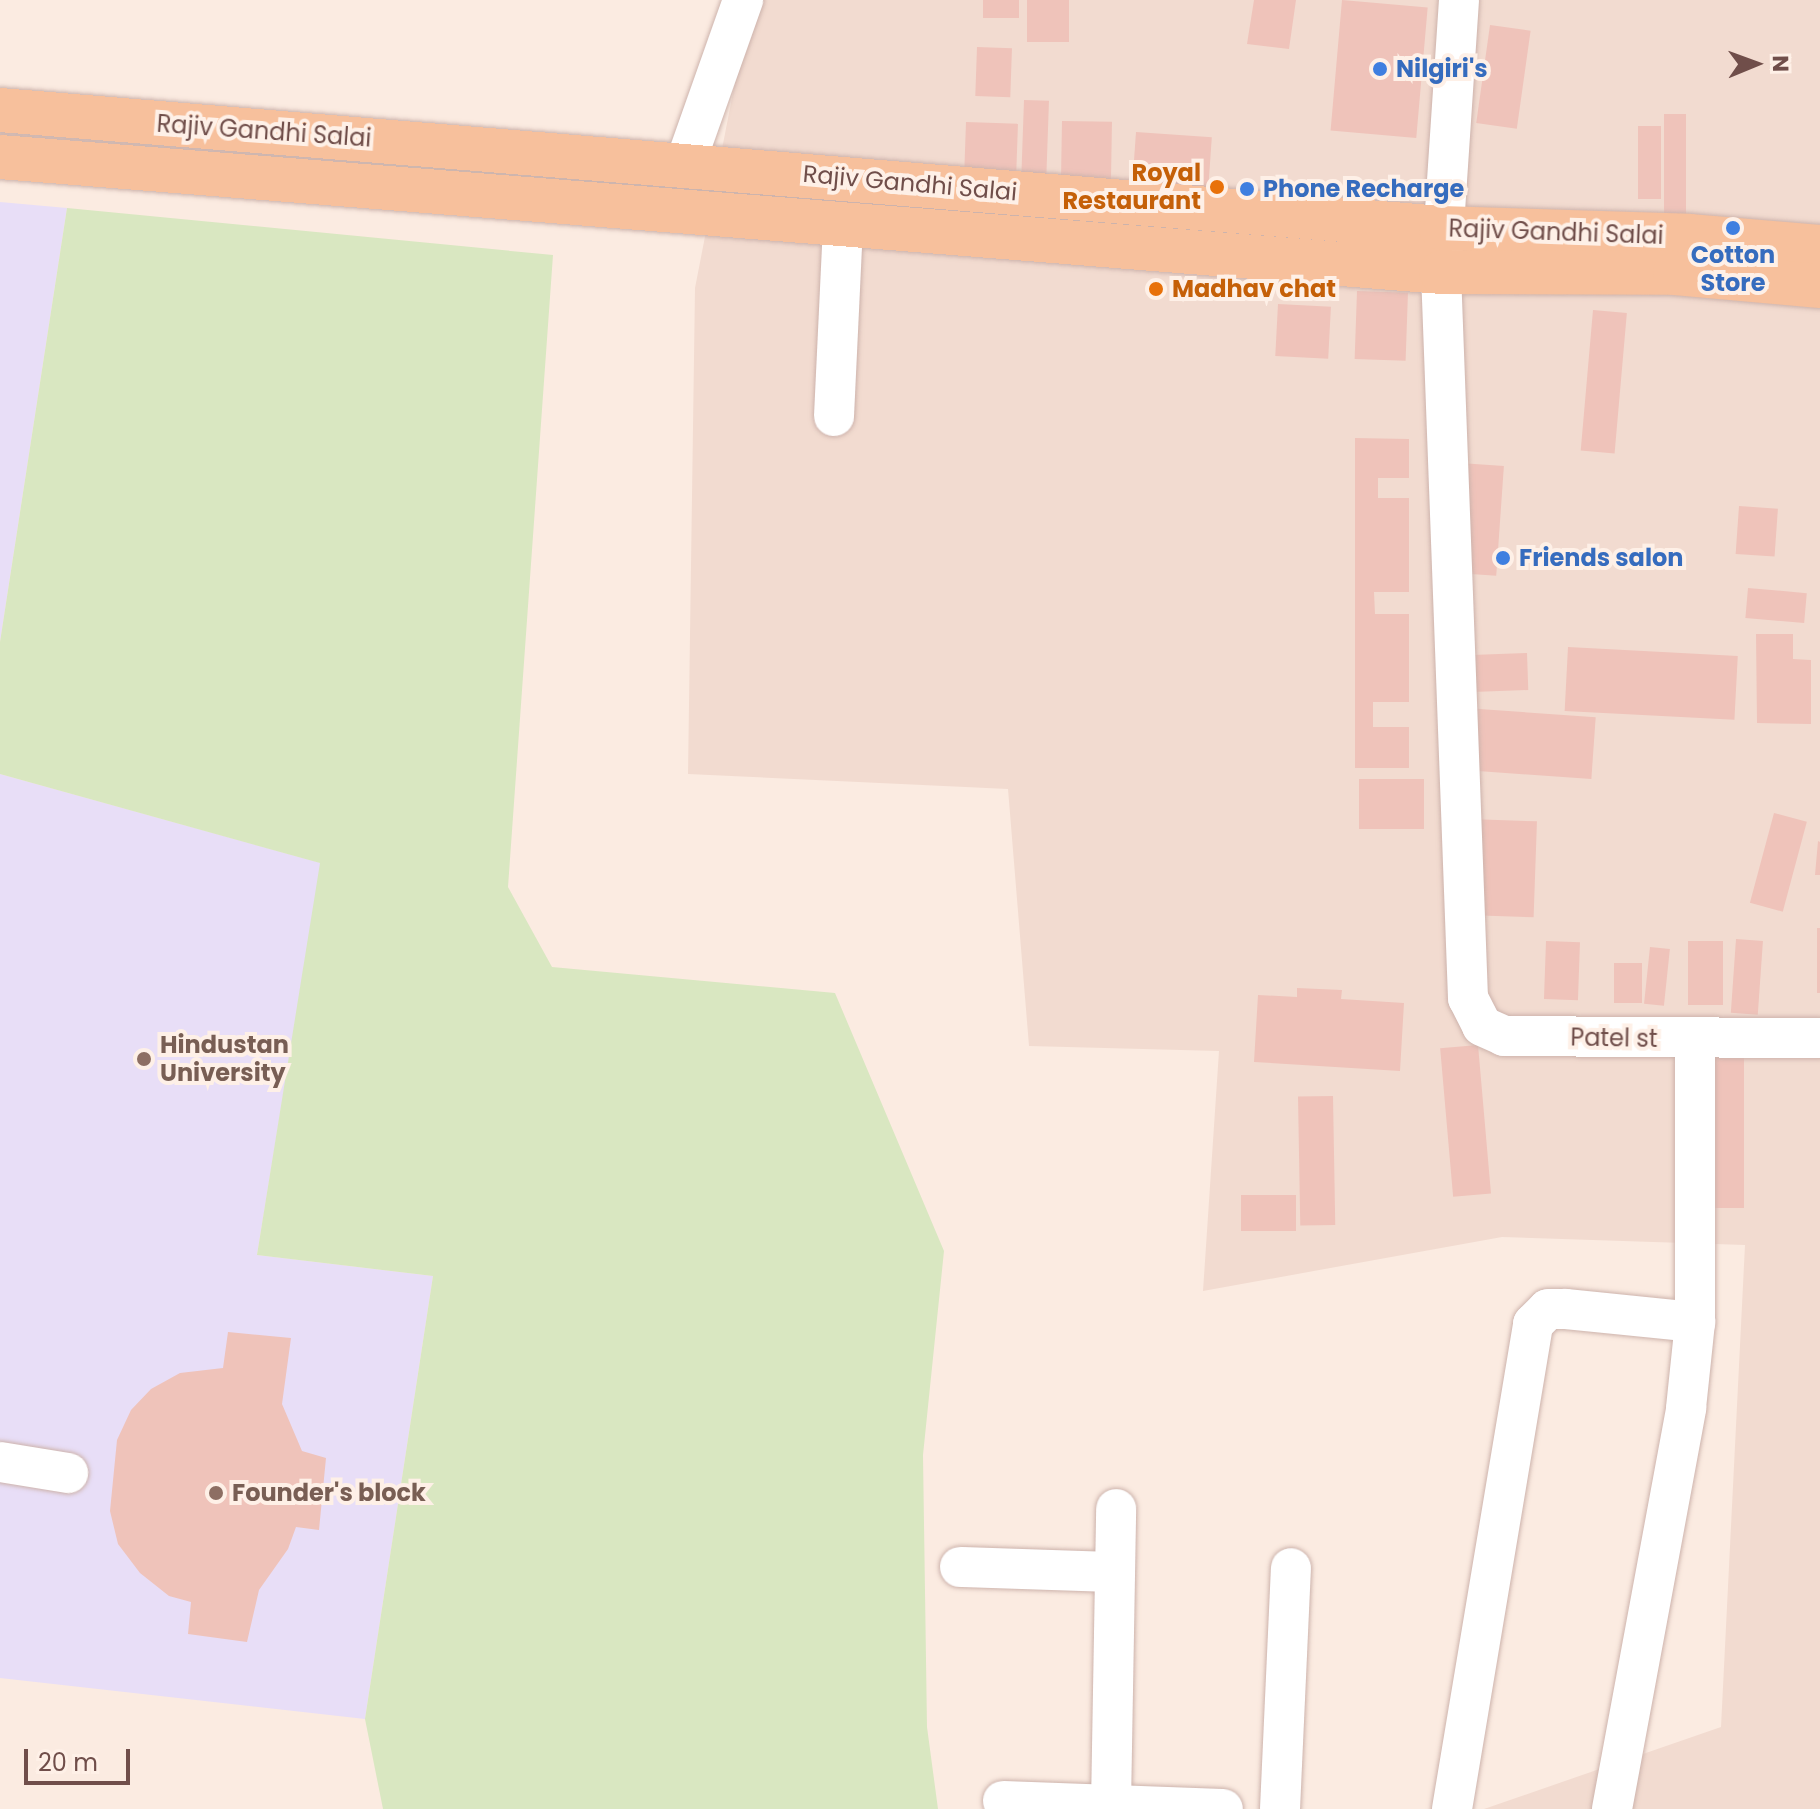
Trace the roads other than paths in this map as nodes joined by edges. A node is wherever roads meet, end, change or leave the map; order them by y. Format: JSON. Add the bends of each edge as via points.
{"nodes":[{"id":1,"x":743,"y":0,"type":"edge"},
{"id":2,"x":1459,"y":0,"type":"edge"},
{"id":3,"x":0,"y":110,"type":"edge"},
{"id":4,"x":0,"y":157,"type":"edge"},
{"id":5,"x":685,"y":164,"type":"junction"},
{"id":6,"x":843,"y":224,"type":"junction"},
{"id":7,"x":1441,"y":228,"type":"junction"},
{"id":8,"x":1820,"y":247,"type":"edge"},
{"id":9,"x":1441,"y":272,"type":"junction"},
{"id":10,"x":1820,"y":286,"type":"edge"},
{"id":11,"x":834,"y":416,"type":"dead end"},
{"id":12,"x":1820,"y":1038,"type":"edge"},
{"id":13,"x":1695,"y":1040,"type":"junction"},
{"id":14,"x":1695,"y":1322,"type":"junction"},
{"id":15,"x":0,"y":1462,"type":"edge"},
{"id":16,"x":68,"y":1473,"type":"dead end"},
{"id":17,"x":1116,"y":1509,"type":"dead end"},
{"id":18,"x":960,"y":1567,"type":"dead end"},
{"id":19,"x":1291,"y":1568,"type":"dead end"},
{"id":20,"x":1114,"y":1572,"type":"junction"},
{"id":21,"x":1003,"y":1801,"type":"dead end"},
{"id":22,"x":1111,"y":1805,"type":"junction"},
{"id":23,"x":1223,"y":1809,"type":"edge"},
{"id":24,"x":1280,"y":1809,"type":"edge"},
{"id":25,"x":1452,"y":1809,"type":"edge"},
{"id":26,"x":1612,"y":1809,"type":"edge"}],
"edges":[{"from":1,"to":5,"type":"street"},
{"from":2,"to":7,"type":"street","name":"Patel st"},
{"from":3,"to":5,"type":"main road","name":"Rajiv Gandhi Salai"},
{"from":4,"to":6,"type":"main road","name":"Rajiv Gandhi Salai"},
{"from":5,"to":7,"type":"main road","name":"Rajiv Gandhi Salai"},
{"from":6,"to":9,"type":"main road","name":"Rajiv Gandhi Salai"},
{"from":6,"to":11,"type":"street"},
{"from":7,"to":8,"type":"main road","name":"Rajiv Gandhi Salai","via":[[1689,236]]},
{"from":7,"to":9,"type":"street","name":"Patel st"},
{"from":9,"to":10,"type":"main road","name":"Rajiv Gandhi Salai","via":[[1675,273]]},
{"from":9,"to":13,"type":"street","name":"Patel st","via":[[1468,998],[1482,1026],[1504,1036]]},
{"from":12,"to":13,"type":"street","name":"Patel st"},
{"from":13,"to":14,"type":"street"},
{"from":14,"to":25,"type":"street","via":[[1548,1309],[1533,1324]]},
{"from":14,"to":26,"type":"street","via":[[1673,1487]]},
{"from":15,"to":16,"type":"street"},
{"from":17,"to":20,"type":"street"},
{"from":18,"to":20,"type":"street"},
{"from":19,"to":24,"type":"street"},
{"from":20,"to":22,"type":"street"},
{"from":21,"to":22,"type":"street"},
{"from":22,"to":23,"type":"street"}]}
